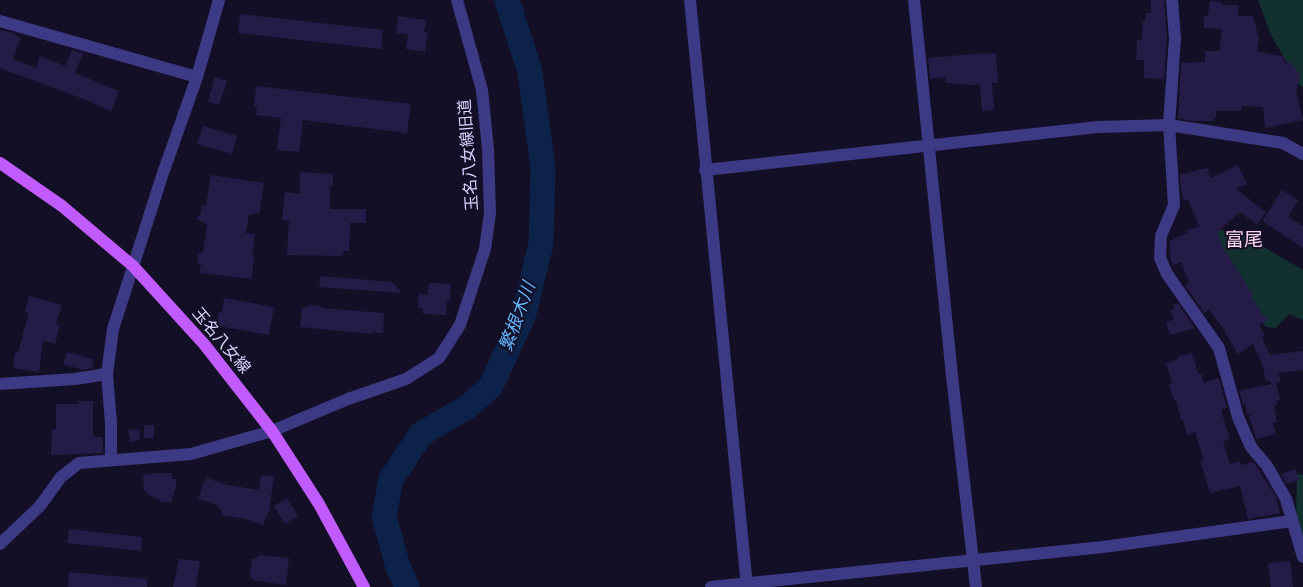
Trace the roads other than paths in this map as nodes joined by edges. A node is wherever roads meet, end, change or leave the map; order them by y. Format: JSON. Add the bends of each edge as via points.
{"nodes":[{"id":1,"x":219,"y":0,"type":"edge"},
{"id":2,"x":457,"y":0,"type":"edge"},
{"id":3,"x":690,"y":0,"type":"edge"},
{"id":4,"x":914,"y":0,"type":"edge"},
{"id":5,"x":1172,"y":0,"type":"edge"},
{"id":6,"x":0,"y":21,"type":"edge"},
{"id":7,"x":197,"y":76,"type":"junction"},
{"id":8,"x":1169,"y":125,"type":"junction"},
{"id":9,"x":929,"y":146,"type":"junction"},
{"id":10,"x":1303,"y":154,"type":"edge"},
{"id":11,"x":0,"y":163,"type":"edge"},
{"id":12,"x":705,"y":170,"type":"junction"},
{"id":13,"x":133,"y":266,"type":"junction"},
{"id":14,"x":107,"y":374,"type":"junction"},
{"id":15,"x":0,"y":384,"type":"edge"},
{"id":16,"x":272,"y":431,"type":"junction"},
{"id":17,"x":111,"y":460,"type":"junction"},
{"id":18,"x":1292,"y":521,"type":"junction"},
{"id":19,"x":0,"y":544,"type":"edge"},
{"id":20,"x":1303,"y":557,"type":"edge"},
{"id":21,"x":973,"y":561,"type":"junction"},
{"id":22,"x":746,"y":585,"type":"edge"},
{"id":23,"x":364,"y":587,"type":"edge"},
{"id":24,"x":711,"y":587,"type":"edge"},
{"id":25,"x":976,"y":587,"type":"edge"}],
"edges":[{"from":1,"to":7,"type":"street"},
{"from":2,"to":16,"type":"street","name":"玉名八女線旧道","via":[[482,90],[490,214],[485,249],[460,325],[439,358],[406,378]]},
{"from":3,"to":12,"type":"street"},
{"from":4,"to":9,"type":"street"},
{"from":5,"to":8,"type":"street","via":[[1175,38]]},
{"from":6,"to":7,"type":"street"},
{"from":7,"to":13,"type":"street"},
{"from":8,"to":9,"type":"street","via":[[1098,127]]},
{"from":8,"to":10,"type":"street","via":[[1283,143]]},
{"from":8,"to":18,"type":"street","via":[[1174,205],[1161,236],[1160,258],[1167,274],[1219,348],[1238,417],[1251,446],[1286,499]]},
{"from":9,"to":12,"type":"street"},
{"from":9,"to":21,"type":"street"},
{"from":11,"to":13,"type":"main road","name":"玉名八女線","via":[[62,206]]},
{"from":12,"to":22,"type":"street"},
{"from":13,"to":14,"type":"street","via":[[113,329]]},
{"from":13,"to":16,"type":"main road","name":"玉名八女線","via":[[204,344]]},
{"from":14,"to":15,"type":"street"},
{"from":14,"to":17,"type":"street"},
{"from":16,"to":17,"type":"street","name":"玉名八女線旧道","via":[[191,454]]},
{"from":16,"to":23,"type":"main road","name":"玉名八女線","via":[[319,504]]},
{"from":17,"to":19,"type":"street","name":"玉名八女線旧道","via":[[79,463],[60,477],[40,506]]},
{"from":18,"to":20,"type":"street"},
{"from":18,"to":21,"type":"street","via":[[1148,542]]},
{"from":21,"to":22,"type":"street"},
{"from":21,"to":25,"type":"street"},
{"from":22,"to":24,"type":"street"}]}
